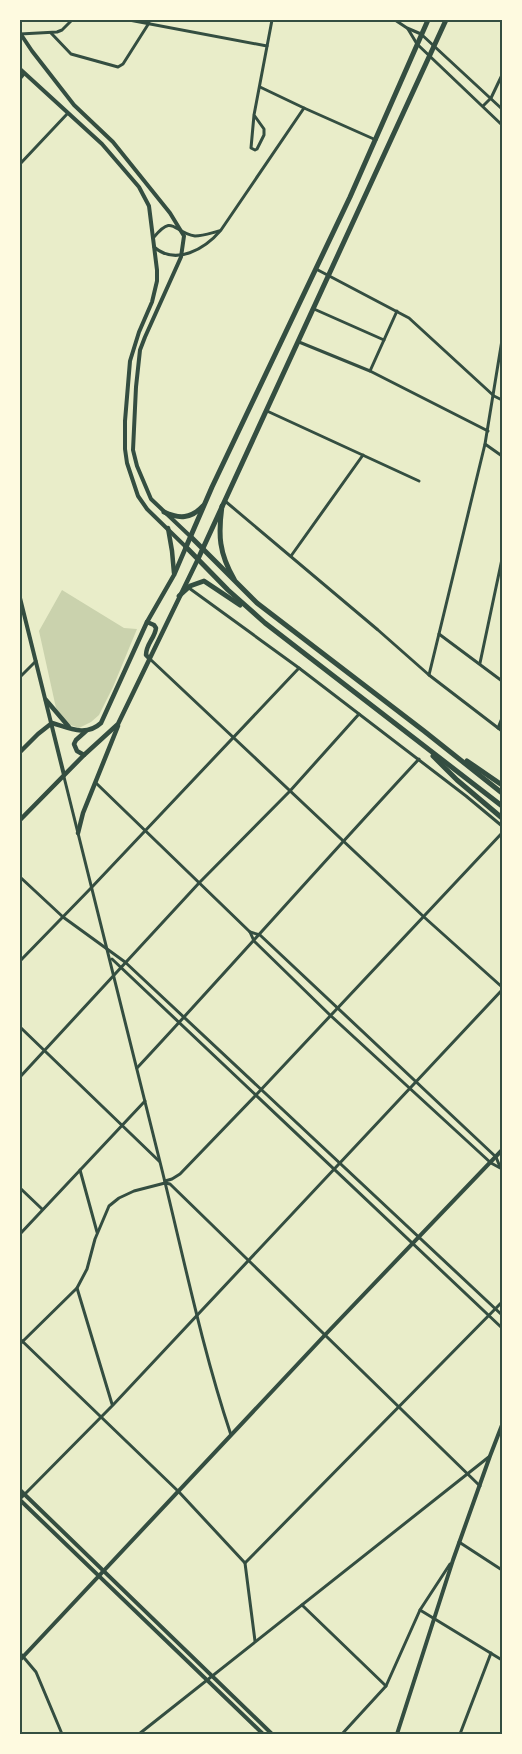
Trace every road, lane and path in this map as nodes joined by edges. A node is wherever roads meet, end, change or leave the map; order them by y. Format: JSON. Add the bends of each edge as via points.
{"nodes":[{"id":1,"x":72,"y":20,"type":"edge"},
{"id":2,"x":129,"y":20,"type":"edge"},
{"id":3,"x":272,"y":20,"type":"edge"},
{"id":4,"x":395,"y":20,"type":"edge"},
{"id":5,"x":428,"y":20,"type":"edge"},
{"id":6,"x":446,"y":20,"type":"edge"},
{"id":7,"x":149,"y":24,"type":"junction"},
{"id":8,"x":407,"y":28,"type":"junction"},
{"id":9,"x":20,"y":33,"type":"edge"},
{"id":10,"x":51,"y":33,"type":"junction"},
{"id":11,"x":422,"y":34,"type":"junction"},
{"id":12,"x":417,"y":44,"type":"junction"},
{"id":13,"x":434,"y":45,"type":"junction"},
{"id":14,"x":267,"y":46,"type":"junction"},
{"id":15,"x":429,"y":55,"type":"junction"},
{"id":16,"x":20,"y":69,"type":"edge"},
{"id":17,"x":24,"y":74,"type":"junction"},
{"id":18,"x":502,"y":75,"type":"edge"},
{"id":19,"x":20,"y":79,"type":"edge"},
{"id":20,"x":260,"y":87,"type":"junction"},
{"id":21,"x":491,"y":98,"type":"junction"},
{"id":22,"x":483,"y":106,"type":"junction"},
{"id":23,"x":304,"y":108,"type":"junction"},
{"id":24,"x":502,"y":109,"type":"edge"},
{"id":25,"x":69,"y":112,"type":"junction"},
{"id":26,"x":254,"y":114,"type":"junction"},
{"id":27,"x":502,"y":125,"type":"edge"},
{"id":28,"x":376,"y":140,"type":"junction"},
{"id":29,"x":20,"y":164,"type":"edge"},
{"id":30,"x":350,"y":197,"type":"junction"},
{"id":31,"x":362,"y":203,"type":"junction"},
{"id":32,"x":182,"y":230,"type":"junction"},
{"id":33,"x":221,"y":230,"type":"junction"},
{"id":34,"x":154,"y":237,"type":"junction"},
{"id":35,"x":154,"y":247,"type":"junction"},
{"id":36,"x":182,"y":254,"type":"junction"},
{"id":37,"x":316,"y":269,"type":"junction"},
{"id":38,"x":327,"y":275,"type":"junction"},
{"id":39,"x":312,"y":308,"type":"junction"},
{"id":40,"x":397,"y":311,"type":"junction"},
{"id":41,"x":384,"y":340,"type":"junction"},
{"id":42,"x":502,"y":340,"type":"edge"},
{"id":43,"x":297,"y":341,"type":"junction"},
{"id":44,"x":370,"y":371,"type":"junction"},
{"id":45,"x":494,"y":396,"type":"junction"},
{"id":46,"x":502,"y":400,"type":"edge"},
{"id":47,"x":265,"y":410,"type":"junction"},
{"id":48,"x":488,"y":431,"type":"junction"},
{"id":49,"x":485,"y":444,"type":"junction"},
{"id":50,"x":363,"y":455,"type":"junction"},
{"id":51,"x":502,"y":456,"type":"edge"},
{"id":52,"x":419,"y":481,"type":"dead end"},
{"id":53,"x":206,"y":503,"type":"junction"},
{"id":54,"x":223,"y":503,"type":"junction"},
{"id":55,"x":164,"y":512,"type":"junction"},
{"id":56,"x":168,"y":528,"type":"junction"},
{"id":57,"x":191,"y":537,"type":"junction"},
{"id":58,"x":186,"y":547,"type":"junction"},
{"id":59,"x":202,"y":550,"type":"junction"},
{"id":60,"x":291,"y":556,"type":"junction"},
{"id":61,"x":198,"y":559,"type":"junction"},
{"id":62,"x":502,"y":559,"type":"edge"},
{"id":63,"x":174,"y":575,"type":"junction"},
{"id":64,"x":188,"y":587,"type":"junction"},
{"id":65,"x":240,"y":588,"type":"junction"},
{"id":66,"x":179,"y":596,"type":"junction"},
{"id":67,"x":20,"y":598,"type":"edge"},
{"id":68,"x":147,"y":622,"type":"junction"},
{"id":69,"x":265,"y":623,"type":"junction"},
{"id":70,"x":439,"y":634,"type":"junction"},
{"id":71,"x":149,"y":658,"type":"junction"},
{"id":72,"x":36,"y":661,"type":"junction"},
{"id":73,"x":480,"y":663,"type":"junction"},
{"id":74,"x":299,"y":668,"type":"junction"},
{"id":75,"x":429,"y":675,"type":"junction"},
{"id":76,"x":20,"y":677,"type":"edge"},
{"id":77,"x":502,"y":681,"type":"edge"},
{"id":78,"x":46,"y":700,"type":"junction"},
{"id":79,"x":359,"y":714,"type":"junction"},
{"id":80,"x":502,"y":718,"type":"edge"},
{"id":81,"x":51,"y":723,"type":"junction"},
{"id":82,"x":118,"y":724,"type":"junction"},
{"id":83,"x":498,"y":728,"type":"junction"},
{"id":84,"x":71,"y":729,"type":"junction"},
{"id":85,"x":424,"y":730,"type":"junction"},
{"id":86,"x":86,"y":731,"type":"junction"},
{"id":87,"x":502,"y":731,"type":"edge"},
{"id":88,"x":233,"y":737,"type":"junction"},
{"id":89,"x":417,"y":740,"type":"junction"},
{"id":90,"x":20,"y":752,"type":"edge"},
{"id":91,"x":84,"y":755,"type":"junction"},
{"id":92,"x":419,"y":759,"type":"junction"},
{"id":93,"x":64,"y":775,"type":"junction"},
{"id":94,"x":96,"y":783,"type":"junction"},
{"id":95,"x":502,"y":785,"type":"edge"},
{"id":96,"x":290,"y":791,"type":"junction"},
{"id":97,"x":502,"y":793,"type":"edge"},
{"id":98,"x":502,"y":806,"type":"edge"},
{"id":99,"x":502,"y":818,"type":"edge"},
{"id":100,"x":20,"y":820,"type":"edge"},
{"id":101,"x":502,"y":826,"type":"edge"},
{"id":102,"x":145,"y":831,"type":"junction"},
{"id":103,"x":78,"y":833,"type":"junction"},
{"id":104,"x":502,"y":833,"type":"edge"},
{"id":105,"x":343,"y":841,"type":"junction"},
{"id":106,"x":20,"y":877,"type":"edge"},
{"id":107,"x":200,"y":883,"type":"junction"},
{"id":108,"x":92,"y":887,"type":"junction"},
{"id":109,"x":63,"y":917,"type":"junction"},
{"id":110,"x":424,"y":917,"type":"junction"},
{"id":111,"x":250,"y":932,"type":"junction"},
{"id":112,"x":260,"y":935,"type":"junction"},
{"id":113,"x":254,"y":941,"type":"junction"},
{"id":114,"x":109,"y":951,"type":"junction"},
{"id":115,"x":110,"y":958,"type":"junction"},
{"id":116,"x":20,"y":961,"type":"edge"},
{"id":117,"x":125,"y":962,"type":"junction"},
{"id":118,"x":121,"y":968,"type":"junction"},
{"id":119,"x":114,"y":976,"type":"junction"},
{"id":120,"x":502,"y":989,"type":"edge"},
{"id":121,"x":338,"y":1008,"type":"junction"},
{"id":122,"x":331,"y":1016,"type":"junction"},
{"id":123,"x":184,"y":1017,"type":"junction"},
{"id":124,"x":179,"y":1023,"type":"junction"},
{"id":125,"x":20,"y":1027,"type":"edge"},
{"id":126,"x":45,"y":1052,"type":"junction"},
{"id":127,"x":137,"y":1068,"type":"junction"},
{"id":128,"x":20,"y":1077,"type":"edge"},
{"id":129,"x":417,"y":1082,"type":"junction"},
{"id":130,"x":410,"y":1089,"type":"junction"},
{"id":131,"x":261,"y":1090,"type":"junction"},
{"id":132,"x":256,"y":1095,"type":"junction"},
{"id":133,"x":145,"y":1101,"type":"junction"},
{"id":134,"x":123,"y":1126,"type":"junction"},
{"id":135,"x":502,"y":1150,"type":"edge"},
{"id":136,"x":496,"y":1156,"type":"junction"},
{"id":137,"x":160,"y":1161,"type":"junction"},
{"id":138,"x":340,"y":1163,"type":"junction"},
{"id":139,"x":490,"y":1163,"type":"junction"},
{"id":140,"x":501,"y":1168,"type":"edge"},
{"id":141,"x":334,"y":1169,"type":"junction"},
{"id":142,"x":80,"y":1170,"type":"junction"},
{"id":143,"x":165,"y":1182,"type":"junction"},
{"id":144,"x":20,"y":1188,"type":"edge"},
{"id":145,"x":43,"y":1210,"type":"junction"},
{"id":146,"x":98,"y":1233,"type":"junction"},
{"id":147,"x":20,"y":1234,"type":"edge"},
{"id":148,"x":419,"y":1237,"type":"junction"},
{"id":149,"x":413,"y":1243,"type":"junction"},
{"id":150,"x":247,"y":1261,"type":"junction"},
{"id":151,"x":77,"y":1288,"type":"junction"},
{"id":152,"x":502,"y":1302,"type":"edge"},
{"id":153,"x":496,"y":1308,"type":"junction"},
{"id":154,"x":489,"y":1315,"type":"junction"},
{"id":155,"x":502,"y":1315,"type":"edge"},
{"id":156,"x":196,"y":1317,"type":"junction"},
{"id":157,"x":502,"y":1328,"type":"edge"},
{"id":158,"x":324,"y":1336,"type":"junction"},
{"id":159,"x":20,"y":1341,"type":"edge"},
{"id":160,"x":113,"y":1405,"type":"junction"},
{"id":161,"x":398,"y":1407,"type":"junction"},
{"id":162,"x":100,"y":1418,"type":"junction"},
{"id":163,"x":502,"y":1425,"type":"edge"},
{"id":164,"x":231,"y":1435,"type":"junction"},
{"id":165,"x":490,"y":1456,"type":"junction"},
{"id":166,"x":466,"y":1473,"type":"junction"},
{"id":167,"x":480,"y":1486,"type":"junction"},
{"id":168,"x":20,"y":1490,"type":"edge"},
{"id":169,"x":179,"y":1492,"type":"junction"},
{"id":170,"x":24,"y":1494,"type":"junction"},
{"id":171,"x":20,"y":1499,"type":"edge"},
{"id":172,"x":459,"y":1542,"type":"junction"},
{"id":173,"x":453,"y":1560,"type":"junction"},
{"id":174,"x":245,"y":1563,"type":"junction"},
{"id":175,"x":102,"y":1570,"type":"junction"},
{"id":176,"x":502,"y":1570,"type":"edge"},
{"id":177,"x":98,"y":1575,"type":"junction"},
{"id":178,"x":302,"y":1605,"type":"junction"},
{"id":179,"x":420,"y":1610,"type":"junction"},
{"id":180,"x":433,"y":1619,"type":"junction"},
{"id":181,"x":255,"y":1642,"type":"junction"},
{"id":182,"x":491,"y":1653,"type":"junction"},
{"id":183,"x":21,"y":1656,"type":"edge"},
{"id":184,"x":502,"y":1660,"type":"edge"},
{"id":185,"x":212,"y":1676,"type":"junction"},
{"id":186,"x":207,"y":1681,"type":"junction"},
{"id":187,"x":386,"y":1686,"type":"junction"},
{"id":188,"x":62,"y":1734,"type":"edge"},
{"id":189,"x":139,"y":1734,"type":"edge"},
{"id":190,"x":263,"y":1734,"type":"edge"},
{"id":191,"x":272,"y":1734,"type":"edge"},
{"id":192,"x":342,"y":1734,"type":"edge"},
{"id":193,"x":397,"y":1734,"type":"edge"},
{"id":194,"x":460,"y":1734,"type":"edge"}],
"edges":[{"from":1,"to":10,"type":"street","via":[[62,30]]},
{"from":2,"to":7,"type":"street"},
{"from":3,"to":14,"type":"street"},
{"from":4,"to":8,"type":"street"},
{"from":5,"to":11,"type":"main road"},
{"from":6,"to":13,"type":"main road"},
{"from":7,"to":10,"type":"street","via":[[118,67],[71,54]]},
{"from":7,"to":14,"type":"street"},
{"from":8,"to":11,"type":"street"},
{"from":8,"to":12,"type":"street"},
{"from":9,"to":10,"type":"street"},
{"from":9,"to":32,"type":"street","via":[[74,105],[113,142]]},
{"from":11,"to":12,"type":"main road"},
{"from":11,"to":13,"type":"street"},
{"from":12,"to":15,"type":"street"},
{"from":12,"to":28,"type":"main road"},
{"from":13,"to":15,"type":"main road"},
{"from":13,"to":21,"type":"street"},
{"from":14,"to":20,"type":"street"},
{"from":15,"to":22,"type":"street"},
{"from":15,"to":31,"type":"main road"},
{"from":16,"to":17,"type":"street"},
{"from":17,"to":19,"type":"street"},
{"from":17,"to":25,"type":"street"},
{"from":18,"to":21,"type":"street"},
{"from":20,"to":23,"type":"street"},
{"from":20,"to":26,"type":"street"},
{"from":21,"to":22,"type":"street"},
{"from":21,"to":24,"type":"street"},
{"from":22,"to":27,"type":"street"},
{"from":23,"to":28,"type":"street"},
{"from":23,"to":33,"type":"street"},
{"from":25,"to":29,"type":"street"},
{"from":25,"to":34,"type":"street","via":[[143,193]]},
{"from":26,"to":26,"type":"street","via":[[251,148],[252,150],[257,149],[264,135]]},
{"from":28,"to":30,"type":"main road"},
{"from":30,"to":31,"type":"main road"},
{"from":30,"to":37,"type":"main road"},
{"from":31,"to":38,"type":"main road"},
{"from":32,"to":33,"type":"street","via":[[200,236]]},
{"from":32,"to":34,"type":"street","via":[[166,225]]},
{"from":32,"to":36,"type":"street"},
{"from":33,"to":36,"type":"street","via":[[195,251]]},
{"from":34,"to":35,"type":"street"},
{"from":35,"to":36,"type":"street","via":[[163,254]]},
{"from":35,"to":56,"type":"street","via":[[157,281],[130,361],[125,449],[138,496]]},
{"from":36,"to":55,"type":"street","via":[[140,350],[136,387],[133,450],[151,499]]},
{"from":37,"to":38,"type":"street"},
{"from":37,"to":53,"type":"main road"},
{"from":38,"to":39,"type":"main road"},
{"from":38,"to":40,"type":"street"},
{"from":39,"to":41,"type":"street"},
{"from":39,"to":43,"type":"main road"},
{"from":40,"to":41,"type":"street"},
{"from":40,"to":45,"type":"street"},
{"from":41,"to":44,"type":"street"},
{"from":42,"to":45,"type":"street"},
{"from":43,"to":44,"type":"street"},
{"from":43,"to":47,"type":"main road"},
{"from":44,"to":48,"type":"street"},
{"from":45,"to":46,"type":"street"},
{"from":45,"to":48,"type":"street"},
{"from":47,"to":50,"type":"street"},
{"from":47,"to":54,"type":"main road"},
{"from":48,"to":49,"type":"street"},
{"from":49,"to":51,"type":"street"},
{"from":49,"to":70,"type":"street"},
{"from":50,"to":52,"type":"street"},
{"from":50,"to":60,"type":"street"},
{"from":53,"to":55,"type":"main road","via":[[185,517]]},
{"from":53,"to":57,"type":"main road"},
{"from":54,"to":59,"type":"main road"},
{"from":54,"to":60,"type":"street"},
{"from":54,"to":65,"type":"main road","via":[[219,532],[222,551]]},
{"from":55,"to":57,"type":"street"},
{"from":56,"to":58,"type":"street"},
{"from":56,"to":63,"type":"main road"},
{"from":57,"to":58,"type":"main road"},
{"from":57,"to":59,"type":"main road"},
{"from":58,"to":61,"type":"main road"},
{"from":58,"to":63,"type":"main road"},
{"from":59,"to":61,"type":"main road"},
{"from":59,"to":65,"type":"main road"},
{"from":60,"to":75,"type":"street"},
{"from":61,"to":66,"type":"main road"},
{"from":61,"to":69,"type":"main road"},
{"from":62,"to":73,"type":"street"},
{"from":63,"to":68,"type":"main road"},
{"from":64,"to":66,"type":"main road"},
{"from":64,"to":69,"type":"main road","via":[[206,582]]},
{"from":64,"to":74,"type":"street"},
{"from":65,"to":85,"type":"main road"},
{"from":66,"to":71,"type":"main road"},
{"from":67,"to":72,"type":"street"},
{"from":68,"to":71,"type":"main road","via":[[156,628],[146,649]]},
{"from":68,"to":86,"type":"main road","via":[[101,723]]},
{"from":69,"to":89,"type":"main road"},
{"from":70,"to":73,"type":"street"},
{"from":70,"to":75,"type":"street"},
{"from":71,"to":82,"type":"main road"},
{"from":71,"to":88,"type":"street"},
{"from":72,"to":76,"type":"street"},
{"from":72,"to":78,"type":"street"},
{"from":73,"to":77,"type":"street"},
{"from":74,"to":79,"type":"street"},
{"from":74,"to":88,"type":"street"},
{"from":75,"to":83,"type":"street"},
{"from":78,"to":81,"type":"street"},
{"from":78,"to":84,"type":"main road"},
{"from":79,"to":92,"type":"street"},
{"from":79,"to":96,"type":"street"},
{"from":80,"to":83,"type":"street"},
{"from":81,"to":84,"type":"main road"},
{"from":81,"to":90,"type":"main road"},
{"from":81,"to":93,"type":"street"},
{"from":82,"to":91,"type":"main road"},
{"from":82,"to":94,"type":"main road"},
{"from":83,"to":87,"type":"street"},
{"from":84,"to":86,"type":"main road"},
{"from":85,"to":95,"type":"main road"},
{"from":85,"to":97,"type":"main road"},
{"from":86,"to":91,"type":"main road","via":[[74,744],[77,752]]},
{"from":88,"to":96,"type":"street"},
{"from":88,"to":102,"type":"street"},
{"from":89,"to":98,"type":"main road"},
{"from":89,"to":99,"type":"main road"},
{"from":91,"to":93,"type":"main road"},
{"from":92,"to":101,"type":"street"},
{"from":92,"to":105,"type":"street"},
{"from":93,"to":100,"type":"main road"},
{"from":93,"to":103,"type":"street"},
{"from":94,"to":102,"type":"street"},
{"from":94,"to":103,"type":"main road"},
{"from":96,"to":105,"type":"street"},
{"from":96,"to":107,"type":"street"},
{"from":102,"to":107,"type":"street"},
{"from":102,"to":108,"type":"street"},
{"from":103,"to":108,"type":"street"},
{"from":104,"to":110,"type":"street"},
{"from":105,"to":110,"type":"street"},
{"from":105,"to":112,"type":"street"},
{"from":106,"to":109,"type":"street"},
{"from":107,"to":111,"type":"street"},
{"from":107,"to":117,"type":"street"},
{"from":108,"to":109,"type":"street"},
{"from":108,"to":114,"type":"street"},
{"from":109,"to":114,"type":"street"},
{"from":109,"to":116,"type":"street"},
{"from":110,"to":120,"type":"street"},
{"from":110,"to":121,"type":"street"},
{"from":111,"to":112,"type":"street"},
{"from":111,"to":113,"type":"street"},
{"from":112,"to":113,"type":"street"},
{"from":112,"to":121,"type":"street"},
{"from":113,"to":122,"type":"street"},
{"from":113,"to":123,"type":"street"},
{"from":114,"to":115,"type":"street"},
{"from":114,"to":117,"type":"street"},
{"from":115,"to":118,"type":"street"},
{"from":115,"to":119,"type":"street"},
{"from":117,"to":118,"type":"street"},
{"from":117,"to":123,"type":"street"},
{"from":118,"to":119,"type":"street"},
{"from":118,"to":124,"type":"street"},
{"from":119,"to":126,"type":"street"},
{"from":119,"to":127,"type":"street"},
{"from":120,"to":129,"type":"street"},
{"from":121,"to":122,"type":"street"},
{"from":121,"to":129,"type":"street"},
{"from":122,"to":130,"type":"street"},
{"from":122,"to":131,"type":"street"},
{"from":123,"to":124,"type":"street"},
{"from":123,"to":131,"type":"street"},
{"from":124,"to":127,"type":"street"},
{"from":124,"to":132,"type":"street"},
{"from":125,"to":126,"type":"street"},
{"from":126,"to":128,"type":"street"},
{"from":126,"to":134,"type":"street"},
{"from":127,"to":133,"type":"street"},
{"from":129,"to":130,"type":"street"},
{"from":129,"to":136,"type":"street"},
{"from":130,"to":138,"type":"street"},
{"from":130,"to":139,"type":"street"},
{"from":131,"to":132,"type":"street"},
{"from":131,"to":138,"type":"street"},
{"from":132,"to":141,"type":"street"},
{"from":132,"to":143,"type":"street","via":[[180,1174]]},
{"from":133,"to":134,"type":"street"},
{"from":133,"to":137,"type":"street"},
{"from":134,"to":137,"type":"street"},
{"from":134,"to":142,"type":"street"},
{"from":135,"to":136,"type":"street"},
{"from":136,"to":139,"type":"street"},
{"from":136,"to":140,"type":"street"},
{"from":137,"to":143,"type":"street"},
{"from":138,"to":141,"type":"street"},
{"from":138,"to":148,"type":"street"},
{"from":139,"to":140,"type":"street"},
{"from":139,"to":148,"type":"street"},
{"from":141,"to":149,"type":"street"},
{"from":141,"to":150,"type":"street"},
{"from":142,"to":145,"type":"street"},
{"from":142,"to":146,"type":"street"},
{"from":143,"to":146,"type":"street","via":[[114,1202]]},
{"from":143,"to":150,"type":"street"},
{"from":143,"to":156,"type":"street"},
{"from":144,"to":145,"type":"street"},
{"from":145,"to":147,"type":"street"},
{"from":146,"to":151,"type":"street"},
{"from":148,"to":149,"type":"street"},
{"from":148,"to":153,"type":"street"},
{"from":149,"to":154,"type":"street"},
{"from":149,"to":158,"type":"street"},
{"from":150,"to":156,"type":"street"},
{"from":150,"to":158,"type":"street"},
{"from":151,"to":159,"type":"street"},
{"from":151,"to":160,"type":"street"},
{"from":152,"to":153,"type":"street"},
{"from":153,"to":154,"type":"street"},
{"from":153,"to":155,"type":"street"},
{"from":154,"to":157,"type":"street"},
{"from":154,"to":161,"type":"street"},
{"from":156,"to":160,"type":"street"},
{"from":156,"to":164,"type":"street"},
{"from":158,"to":161,"type":"street"},
{"from":158,"to":164,"type":"street"},
{"from":159,"to":162,"type":"street"},
{"from":160,"to":162,"type":"street"},
{"from":161,"to":166,"type":"street"},
{"from":161,"to":174,"type":"street"},
{"from":162,"to":169,"type":"street"},
{"from":162,"to":170,"type":"street"},
{"from":163,"to":165,"type":"street"},
{"from":164,"to":169,"type":"street"},
{"from":165,"to":166,"type":"street"},
{"from":165,"to":167,"type":"street"},
{"from":166,"to":167,"type":"street"},
{"from":166,"to":178,"type":"street"},
{"from":167,"to":172,"type":"street"},
{"from":168,"to":170,"type":"street"},
{"from":169,"to":174,"type":"street"},
{"from":169,"to":175,"type":"street"},
{"from":170,"to":171,"type":"street"},
{"from":170,"to":175,"type":"street"},
{"from":171,"to":177,"type":"street"},
{"from":172,"to":173,"type":"street"},
{"from":172,"to":176,"type":"street"},
{"from":173,"to":179,"type":"street"},
{"from":173,"to":180,"type":"street"},
{"from":174,"to":181,"type":"street"},
{"from":175,"to":177,"type":"street"},
{"from":175,"to":185,"type":"street"},
{"from":177,"to":183,"type":"street"},
{"from":177,"to":186,"type":"street"},
{"from":178,"to":181,"type":"street"},
{"from":178,"to":187,"type":"street"},
{"from":179,"to":180,"type":"street"},
{"from":179,"to":187,"type":"street"},
{"from":180,"to":182,"type":"street"},
{"from":180,"to":193,"type":"street"},
{"from":181,"to":185,"type":"street"},
{"from":182,"to":184,"type":"street"},
{"from":182,"to":194,"type":"street"},
{"from":183,"to":188,"type":"street","via":[[36,1672]]},
{"from":185,"to":186,"type":"street"},
{"from":185,"to":191,"type":"street"},
{"from":186,"to":189,"type":"street"},
{"from":186,"to":190,"type":"street"},
{"from":187,"to":192,"type":"street"}]}
